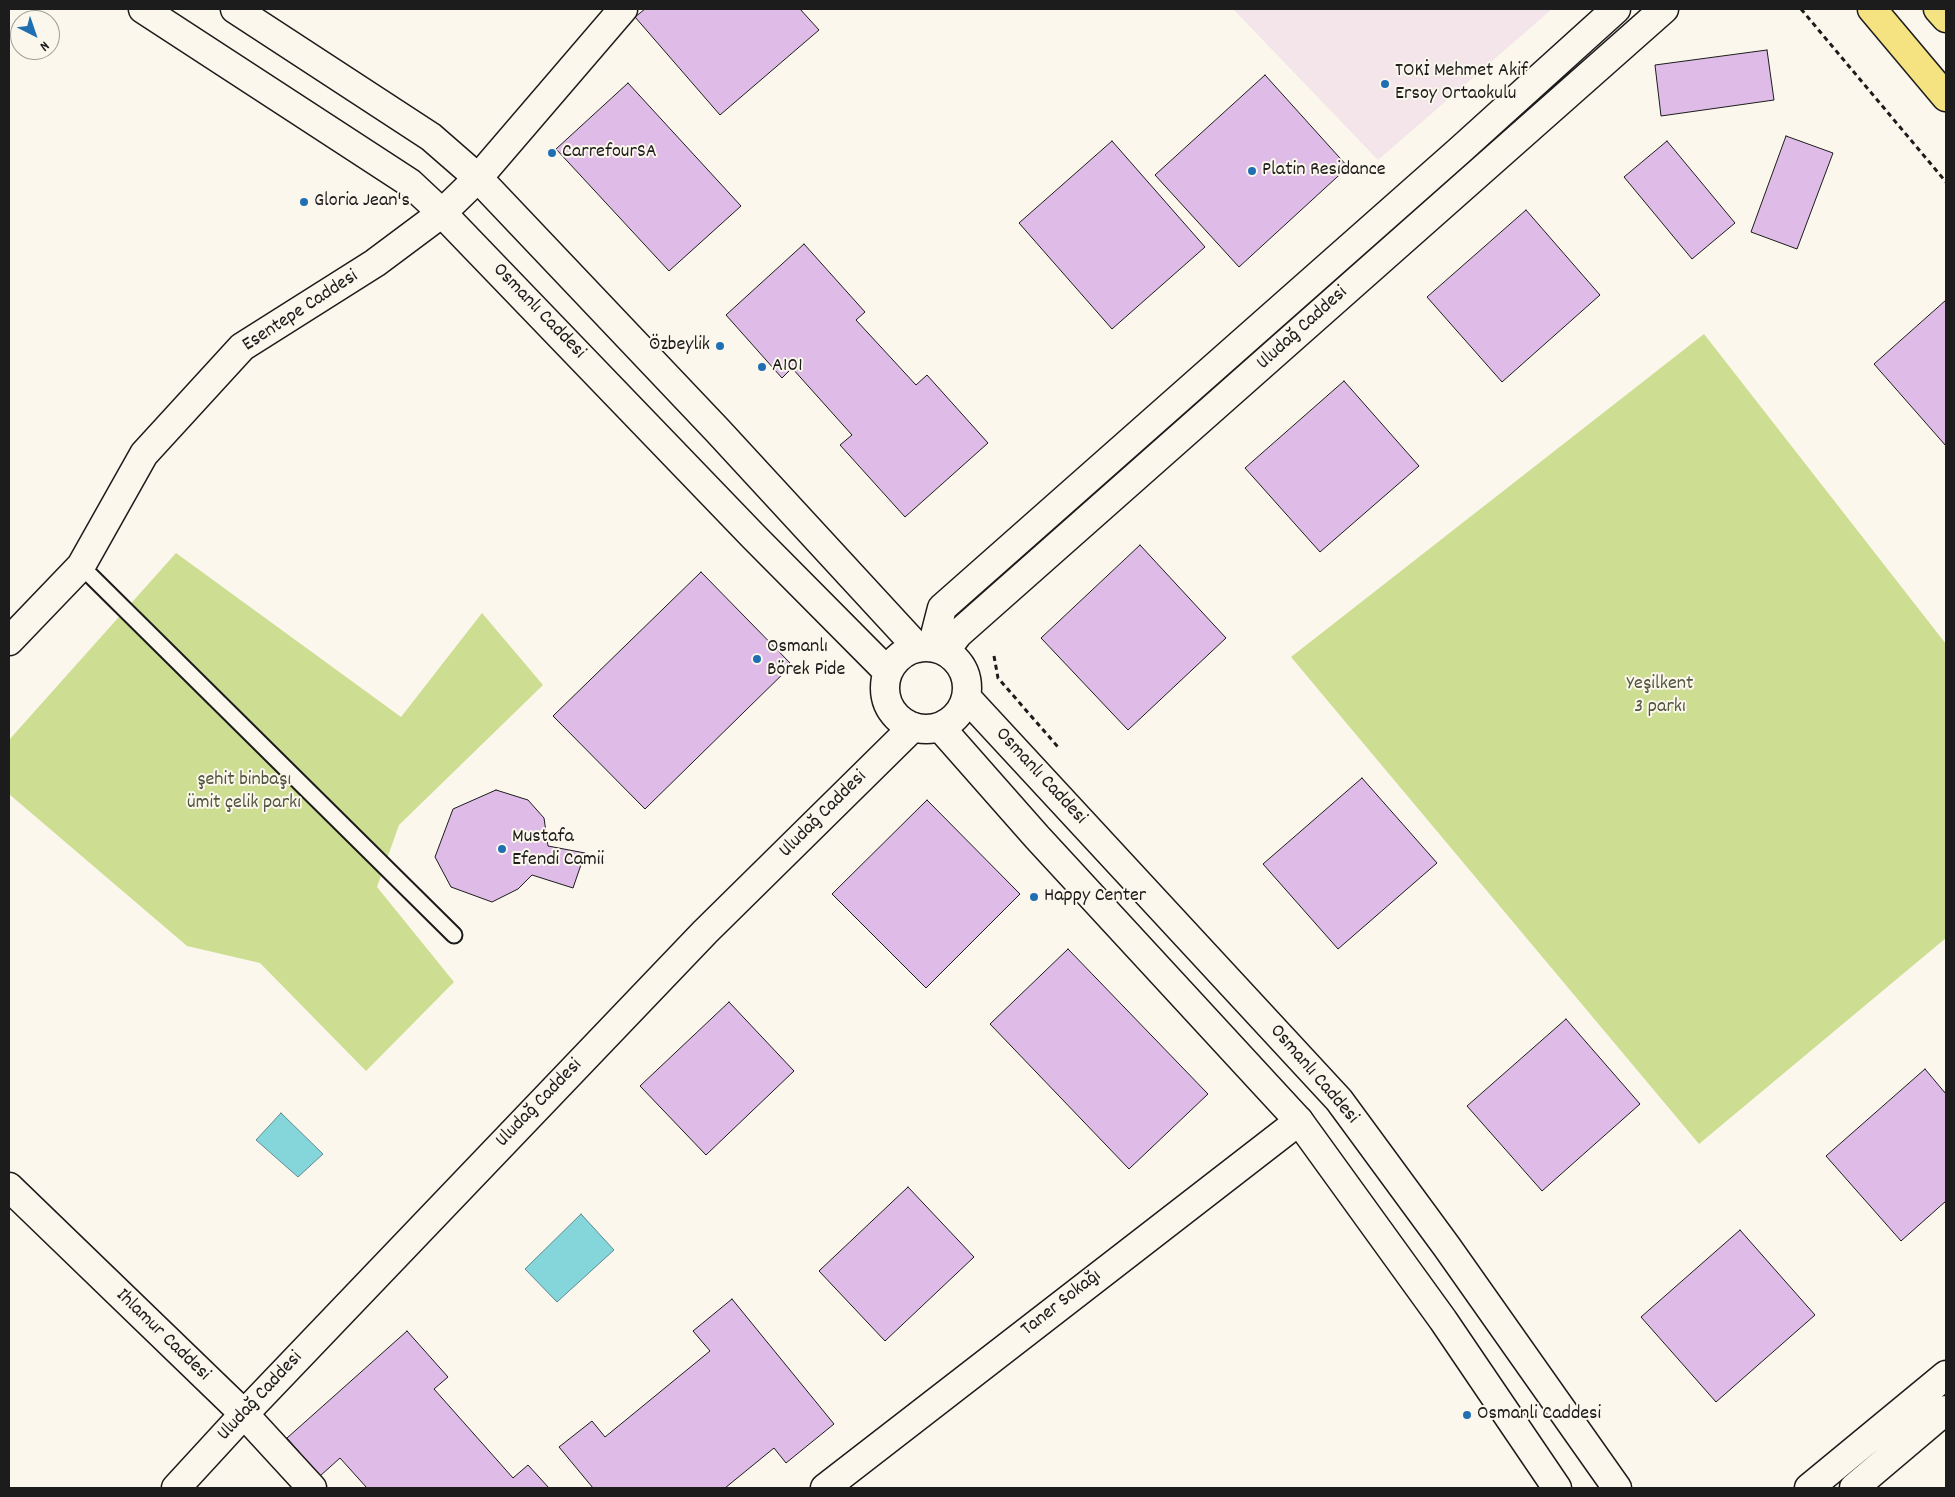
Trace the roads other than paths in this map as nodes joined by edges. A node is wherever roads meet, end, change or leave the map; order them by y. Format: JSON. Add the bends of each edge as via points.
{"nodes":[{"id":1,"x":143,"y":9,"type":"edge"},
{"id":2,"x":235,"y":9,"type":"edge"},
{"id":3,"x":623,"y":9,"type":"edge"},
{"id":4,"x":1616,"y":9,"type":"edge"},
{"id":5,"x":1664,"y":9,"type":"edge"},
{"id":6,"x":1872,"y":9,"type":"edge"},
{"id":7,"x":1938,"y":9,"type":"edge"},
{"id":8,"x":1946,"y":18,"type":"edge"},
{"id":9,"x":1946,"y":98,"type":"edge"},
{"id":10,"x":478,"y":178,"type":"junction"},
{"id":11,"x":442,"y":213,"type":"junction"},
{"id":12,"x":80,"y":566,"type":"junction"},
{"id":13,"x":9,"y":641,"type":"edge"},
{"id":14,"x":932,"y":649,"type":"junction"},
{"id":15,"x":888,"y":672,"type":"junction"},
{"id":16,"x":966,"y":697,"type":"junction"},
{"id":17,"x":913,"y":727,"type":"junction"},
{"id":18,"x":940,"y":727,"type":"junction"},
{"id":19,"x":454,"y":935,"type":"dead end"},
{"id":20,"x":1299,"y":1121,"type":"junction"},
{"id":21,"x":9,"y":1187,"type":"edge"},
{"id":22,"x":1946,"y":1375,"type":"edge"},
{"id":23,"x":1946,"y":1410,"type":"edge"},
{"id":24,"x":244,"y":1414,"type":"junction"},
{"id":25,"x":176,"y":1488,"type":"edge"},
{"id":26,"x":312,"y":1488,"type":"edge"},
{"id":27,"x":825,"y":1488,"type":"edge"},
{"id":28,"x":1557,"y":1488,"type":"edge"},
{"id":29,"x":1618,"y":1488,"type":"edge"},
{"id":30,"x":1809,"y":1488,"type":"edge"},
{"id":31,"x":1854,"y":1488,"type":"edge"}],
"edges":[{"from":1,"to":11,"type":"street","name":"Osmanlı Caddesi","via":[[410,183]]},
{"from":2,"to":10,"type":"street","via":[[431,137]]},
{"from":3,"to":10,"type":"street","name":"Esentepe Caddesi"},
{"from":4,"to":14,"type":"street","via":[[942,608]]},
{"from":5,"to":14,"type":"street","name":"Uludağ Caddesi","via":[[958,634]]},
{"from":6,"to":9,"type":"main road"},
{"from":7,"to":8,"type":"main road"},
{"from":10,"to":11,"type":"street","name":"Esentepe Caddesi"},
{"from":10,"to":14,"type":"street","via":[[718,432]]},
{"from":11,"to":12,"type":"street","name":"Esentepe Caddesi","via":[[375,263],[242,348],[144,454]]},
{"from":11,"to":15,"type":"street","name":"Osmanlı Caddesi"},
{"from":12,"to":13,"type":"street","name":"Esentepe Caddesi"},
{"from":12,"to":19,"type":"lane"},
{"from":14,"to":15,"type":"street","via":[[906,652]]},
{"from":14,"to":16,"type":"street","via":[[956,660],[967,684]]},
{"from":15,"to":17,"type":"street","via":[[884,685],[886,699],[901,721]]},
{"from":16,"to":18,"type":"street","via":[[961,710]]},
{"from":16,"to":29,"type":"street","name":"Osmanlı Caddesi","via":[[1339,1100]]},
{"from":17,"to":18,"type":"street"},
{"from":17,"to":24,"type":"street","name":"Uludağ Caddesi","via":[[705,932]]},
{"from":18,"to":20,"type":"street","name":"Osmanlı Caddesi"},
{"from":20,"to":27,"type":"street","name":"Taner Sokağı"},
{"from":20,"to":28,"type":"street","name":"Osmanlı Caddesi","via":[[1443,1320]]},
{"from":21,"to":24,"type":"street","name":"Ihlamur Caddesi"},
{"from":22,"to":30,"type":"street"},
{"from":23,"to":31,"type":"street"},
{"from":24,"to":25,"type":"street","name":"Uludağ Caddesi"},
{"from":24,"to":26,"type":"street","name":"Ihlamur Caddesi"}]}
